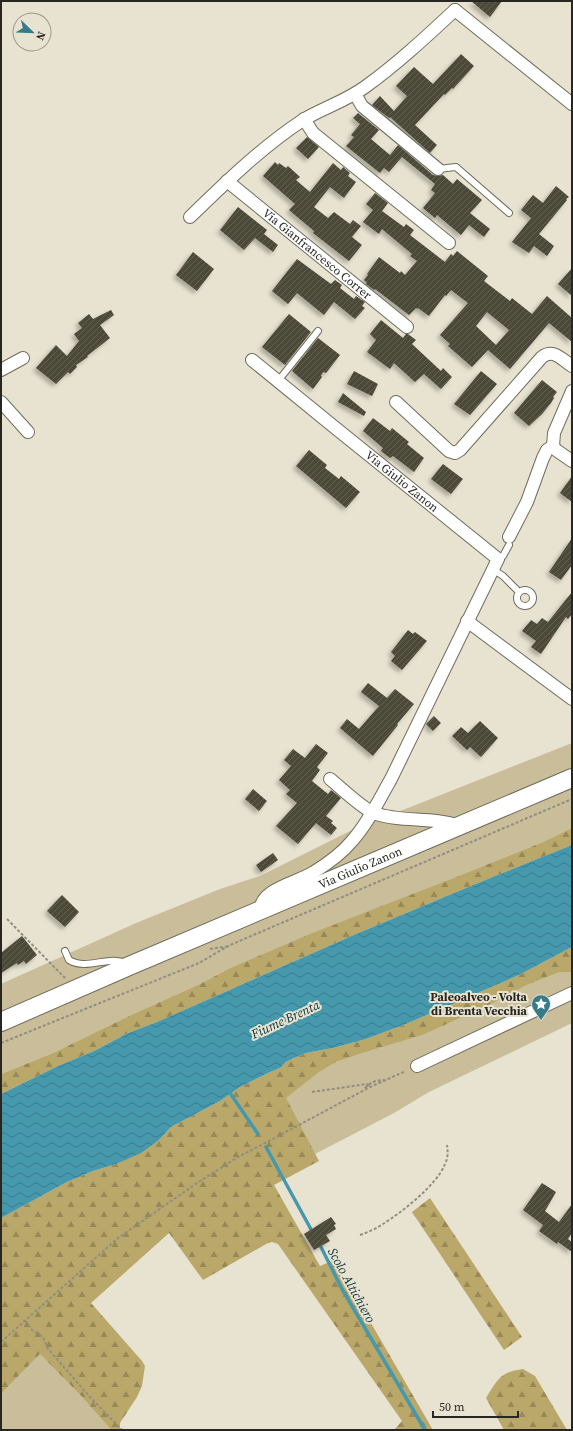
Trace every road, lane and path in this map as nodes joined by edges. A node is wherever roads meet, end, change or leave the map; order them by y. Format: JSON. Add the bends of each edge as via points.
{"nodes":[{"id":1,"x":455,"y":6,"type":"edge"},
{"id":2,"x":355,"y":94,"type":"junction"},
{"id":3,"x":572,"y":104,"type":"edge"},
{"id":4,"x":304,"y":120,"type":"junction"},
{"id":5,"x":438,"y":169,"type":"joint"},
{"id":6,"x":227,"y":181,"type":"junction"},
{"id":7,"x":510,"y":213,"type":"dead end"},
{"id":8,"x":190,"y":216,"type":"dead end"},
{"id":9,"x":449,"y":243,"type":"dead end"},
{"id":10,"x":407,"y":328,"type":"dead end"},
{"id":11,"x":318,"y":331,"type":"dead end"},
{"id":12,"x":23,"y":358,"type":"dead end"},
{"id":13,"x":252,"y":360,"type":"dead end"},
{"id":14,"x":572,"y":366,"type":"edge"},
{"id":15,"x":1,"y":370,"type":"edge"},
{"id":16,"x":278,"y":381,"type":"junction"},
{"id":17,"x":572,"y":391,"type":"edge"},
{"id":18,"x":1,"y":402,"type":"edge"},
{"id":19,"x":396,"y":402,"type":"dead end"},
{"id":20,"x":28,"y":432,"type":"dead end"},
{"id":21,"x":553,"y":446,"type":"junction"},
{"id":22,"x":572,"y":461,"type":"edge"},
{"id":23,"x":509,"y":541,"type":"joint"},
{"id":24,"x":496,"y":564,"type":"junction"},
{"id":25,"x":519,"y":592,"type":"dead end"},
{"id":26,"x":467,"y":621,"type":"junction"},
{"id":27,"x":572,"y":699,"type":"edge"},
{"id":28,"x":572,"y":778,"type":"edge"},
{"id":29,"x":330,"y":779,"type":"dead end"},
{"id":30,"x":572,"y":799,"type":"edge"},
{"id":31,"x":372,"y":813,"type":"junction"},
{"id":32,"x":459,"y":826,"type":"junction"},
{"id":33,"x":261,"y":911,"type":"junction"},
{"id":34,"x":7,"y":919,"type":"dead end"},
{"id":35,"x":65,"y":951,"type":"dead end"},
{"id":36,"x":129,"y":966,"type":"junction"},
{"id":37,"x":74,"y":991,"type":"junction"},
{"id":38,"x":572,"y":993,"type":"edge"},
{"id":39,"x":1,"y":1022,"type":"edge"},
{"id":40,"x":1,"y":1043,"type":"edge"},
{"id":41,"x":417,"y":1066,"type":"joint"},
{"id":42,"x":369,"y":1086,"type":"junction"},
{"id":43,"x":312,"y":1092,"type":"dead end"},
{"id":44,"x":447,"y":1146,"type":"dead end"},
{"id":45,"x":360,"y":1235,"type":"dead end"},
{"id":46,"x":25,"y":1320,"type":"junction"},
{"id":47,"x":1,"y":1342,"type":"edge"},
{"id":48,"x":122,"y":1430,"type":"edge"}],
"edges":[{"from":1,"to":2,"type":"street","via":[[401,59]]},
{"from":1,"to":3,"type":"street"},
{"from":2,"to":4,"type":"street"},
{"from":2,"to":5,"type":"street","via":[[362,106]]},
{"from":4,"to":6,"type":"street"},
{"from":4,"to":9,"type":"street","via":[[313,133]]},
{"from":5,"to":7,"type":"lane","via":[[456,167]]},
{"from":6,"to":8,"type":"street"},
{"from":6,"to":10,"type":"street","name":"Via Gianfrancesco Correr"},
{"from":11,"to":16,"type":"lane"},
{"from":12,"to":15,"type":"street"},
{"from":13,"to":16,"type":"street","name":"Via Giulio Zanon"},
{"from":14,"to":19,"type":"street","via":[[556,354],[550,353],[542,357],[456,453],[450,451]]},
{"from":16,"to":24,"type":"street","name":"Via Giulio Zanon"},
{"from":17,"to":21,"type":"street","via":[[554,433]]},
{"from":18,"to":20,"type":"street"},
{"from":21,"to":22,"type":"street"},
{"from":21,"to":23,"type":"street","via":[[547,450]]},
{"from":23,"to":24,"type":"lane","via":[[503,556]]},
{"from":24,"to":25,"type":"lane","via":[[503,576]]},
{"from":24,"to":26,"type":"street","name":"Via Giulio Zanon"},
{"from":26,"to":27,"type":"street"},
{"from":26,"to":31,"type":"street","name":"Via Giulio Zanon"},
{"from":28,"to":32,"type":"street","name":"Via Giulio Zanon"},
{"from":29,"to":31,"type":"street"},
{"from":30,"to":40,"type":"path","via":[[238,942],[199,962]]},
{"from":31,"to":32,"type":"street","via":[[448,822]]},
{"from":31,"to":33,"type":"street","name":"Via Giulio Zanon","via":[[346,848],[315,872],[274,890],[262,902]]},
{"from":32,"to":33,"type":"street","name":"Via Giulio Zanon"},
{"from":33,"to":36,"type":"street","name":"Via Giulio Zanon"},
{"from":34,"to":37,"type":"path","via":[[67,979]]},
{"from":35,"to":36,"type":"lane","via":[[73,963],[118,960],[126,962]]},
{"from":36,"to":37,"type":"street","name":"Via Giulio Zanon"},
{"from":37,"to":39,"type":"street","name":"Via Giulio Zanon"},
{"from":38,"to":41,"type":"street"},
{"from":41,"to":42,"type":"path"},
{"from":42,"to":43,"type":"path","via":[[367,1084]]},
{"from":42,"to":46,"type":"path","via":[[197,1183],[118,1238]]},
{"from":44,"to":45,"type":"path","via":[[445,1164],[425,1190],[388,1221]]},
{"from":46,"to":47,"type":"path"},
{"from":46,"to":48,"type":"path","via":[[32,1330],[43,1337],[48,1349]]}]}
